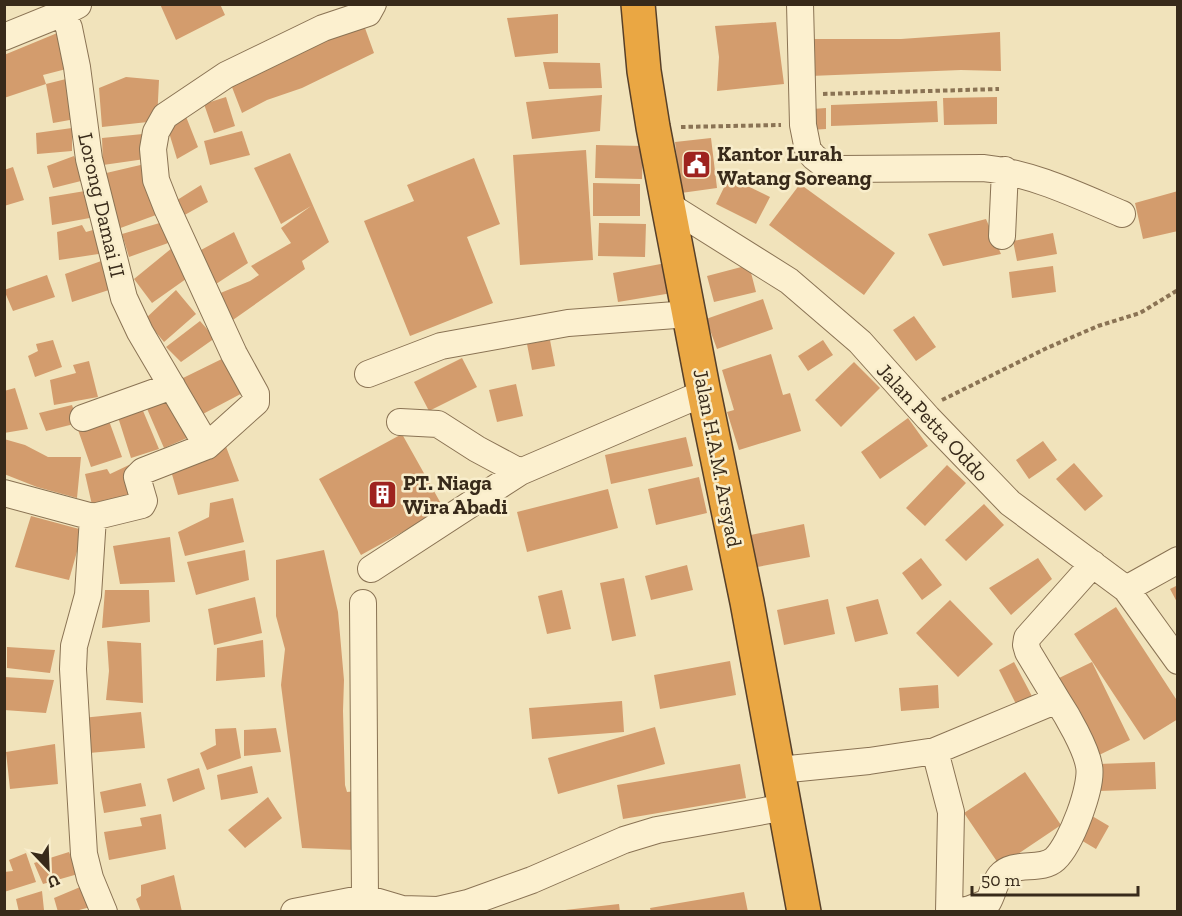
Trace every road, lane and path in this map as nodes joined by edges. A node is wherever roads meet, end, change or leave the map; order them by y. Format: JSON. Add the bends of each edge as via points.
{"nodes":[{"id":1,"x":373,"y":4,"type":"edge"},
{"id":2,"x":638,"y":4,"type":"edge"},
{"id":3,"x":800,"y":4,"type":"edge"},
{"id":4,"x":71,"y":9,"type":"edge"},
{"id":5,"x":4,"y":37,"type":"edge"},
{"id":6,"x":999,"y":89,"type":"dead end"},
{"id":7,"x":801,"y":94,"type":"junction"},
{"id":8,"x":803,"y":125,"type":"junction"},
{"id":9,"x":653,"y":127,"type":"junction"},
{"id":10,"x":1005,"y":170,"type":"junction"},
{"id":11,"x":668,"y":205,"type":"junction"},
{"id":12,"x":1122,"y":214,"type":"dead end"},
{"id":13,"x":1002,"y":236,"type":"dead end"},
{"id":14,"x":1178,"y":290,"type":"edge"},
{"id":15,"x":689,"y":314,"type":"junction"},
{"id":16,"x":368,"y":374,"type":"dead end"},
{"id":17,"x":172,"y":386,"type":"junction"},
{"id":18,"x":704,"y":393,"type":"junction"},
{"id":19,"x":83,"y":418,"type":"dead end"},
{"id":20,"x":928,"y":418,"type":"junction"},
{"id":21,"x":400,"y":422,"type":"dead end"},
{"id":22,"x":207,"y":446,"type":"junction"},
{"id":23,"x":520,"y":472,"type":"junction"},
{"id":24,"x":4,"y":493,"type":"edge"},
{"id":25,"x":93,"y":517,"type":"junction"},
{"id":26,"x":1178,"y":560,"type":"edge"},
{"id":27,"x":1093,"y":564,"type":"junction"},
{"id":28,"x":371,"y":569,"type":"dead end"},
{"id":29,"x":1126,"y":589,"type":"junction"},
{"id":30,"x":363,"y":603,"type":"dead end"},
{"id":31,"x":1178,"y":660,"type":"edge"},
{"id":32,"x":1057,"y":700,"type":"junction"},
{"id":33,"x":935,"y":751,"type":"junction"},
{"id":34,"x":779,"y":770,"type":"junction"},
{"id":35,"x":786,"y":807,"type":"junction"},
{"id":36,"x":365,"y":898,"type":"junction"},
{"id":37,"x":104,"y":912,"type":"edge"},
{"id":38,"x":294,"y":912,"type":"edge"},
{"id":39,"x":804,"y":912,"type":"edge"},
{"id":40,"x":949,"y":912,"type":"edge"},
{"id":41,"x":958,"y":912,"type":"edge"}],
"edges":[{"from":1,"to":22,"type":"street","via":[[368,13],[323,28],[226,75],[165,116],[156,132],[156,180],[256,394],[256,402]]},
{"from":2,"to":9,"type":"highway","name":"Jalan H.A.M. Arsyad"},
{"from":3,"to":7,"type":"street"},
{"from":4,"to":5,"type":"street"},
{"from":4,"to":17,"type":"street","name":"Lorong Damai II","via":[[69,28],[89,159],[124,298]]},
{"from":6,"to":7,"type":"path"},
{"from":7,"to":8,"type":"street"},
{"from":8,"to":9,"type":"path"},
{"from":8,"to":10,"type":"street","via":[[808,150],[823,164],[840,169]]},
{"from":9,"to":11,"type":"highway","name":"Jalan H.A.M. Arsyad"},
{"from":10,"to":12,"type":"street"},
{"from":10,"to":13,"type":"street"},
{"from":11,"to":15,"type":"highway","name":"Jalan H.A.M. Arsyad"},
{"from":11,"to":20,"type":"street","name":"Jalan Petta Oddo","via":[[789,281],[860,342]]},
{"from":14,"to":20,"type":"path","via":[[1140,313],[1098,326],[980,380],[941,400]]},
{"from":15,"to":16,"type":"street","via":[[568,323],[441,346]]},
{"from":15,"to":18,"type":"highway","name":"Jalan H.A.M. Arsyad"},
{"from":17,"to":19,"type":"street"},
{"from":17,"to":22,"type":"street","name":"Lorong Damai II"},
{"from":18,"to":23,"type":"street"},
{"from":18,"to":34,"type":"highway","name":"Jalan H.A.M. Arsyad"},
{"from":20,"to":27,"type":"street","name":"Jalan Petta Oddo","via":[[1010,504]]},
{"from":21,"to":23,"type":"street","via":[[438,424]]},
{"from":22,"to":25,"type":"street","via":[[143,471],[137,477],[142,505]]},
{"from":23,"to":28,"type":"street"},
{"from":24,"to":25,"type":"street"},
{"from":25,"to":37,"type":"street","via":[[88,595],[74,646],[73,680],[84,854]]},
{"from":26,"to":29,"type":"street"},
{"from":27,"to":29,"type":"street","name":"Jalan Petta Oddo"},
{"from":27,"to":32,"type":"street","via":[[1026,645]]},
{"from":29,"to":31,"type":"street","name":"Jalan Petta Oddo"},
{"from":30,"to":36,"type":"street"},
{"from":32,"to":33,"type":"street"},
{"from":32,"to":41,"type":"street","via":[[1089,763],[1090,776],[1075,828],[1056,858],[1007,871],[999,877],[988,902]]},
{"from":33,"to":34,"type":"street"},
{"from":33,"to":40,"type":"street","via":[[951,812]]},
{"from":34,"to":35,"type":"highway","name":"Jalan H.A.M. Arsyad"},
{"from":35,"to":36,"type":"street","via":[[657,830],[532,880],[438,910],[402,909]]},
{"from":35,"to":39,"type":"highway","name":"Jalan H.A.M. Arsyad"},
{"from":36,"to":38,"type":"street"}]}
